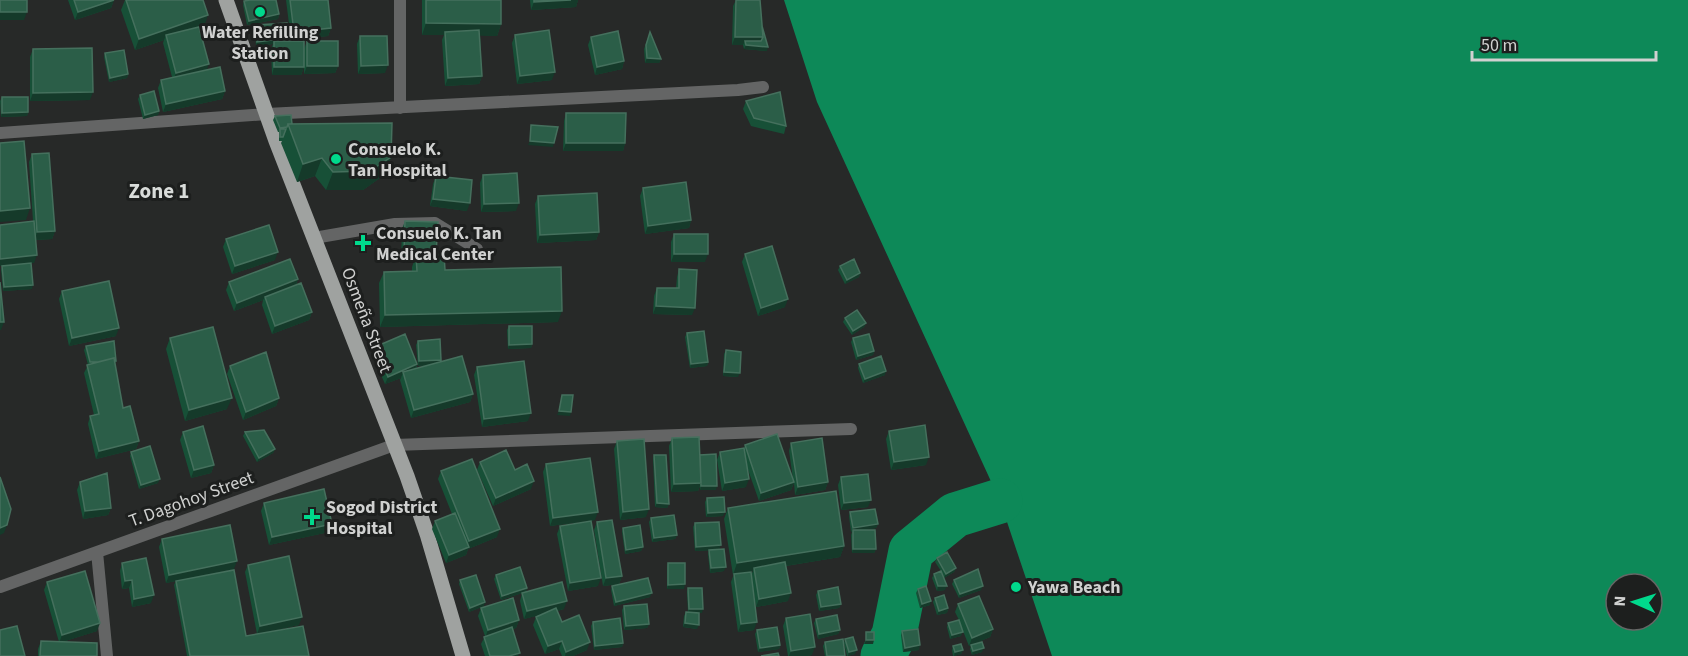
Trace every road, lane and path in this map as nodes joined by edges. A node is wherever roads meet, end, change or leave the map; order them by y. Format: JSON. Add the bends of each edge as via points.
{"nodes":[{"id":1,"x":226,"y":0,"type":"edge"},
{"id":2,"x":400,"y":0,"type":"edge"},
{"id":3,"x":764,"y":87,"type":"dead end"},
{"id":4,"x":400,"y":108,"type":"junction"},
{"id":5,"x":267,"y":114,"type":"junction"},
{"id":6,"x":0,"y":133,"type":"edge"},
{"id":7,"x":314,"y":238,"type":"junction"},
{"id":8,"x":477,"y":249,"type":"dead end"},
{"id":9,"x":851,"y":429,"type":"dead end"},
{"id":10,"x":394,"y":445,"type":"junction"},
{"id":11,"x":97,"y":552,"type":"junction"},
{"id":12,"x":0,"y":587,"type":"edge"},
{"id":13,"x":107,"y":656,"type":"edge"},
{"id":14,"x":463,"y":656,"type":"edge"}],
"edges":[{"from":1,"to":5,"type":"main road","name":"Osmeña Street"},
{"from":2,"to":4,"type":"street"},
{"from":3,"to":4,"type":"street"},
{"from":4,"to":5,"type":"street"},
{"from":5,"to":6,"type":"street"},
{"from":5,"to":7,"type":"main road","name":"Osmeña Street"},
{"from":7,"to":8,"type":"street","via":[[395,224],[435,223]]},
{"from":7,"to":10,"type":"main road","name":"Osmeña Street"},
{"from":9,"to":10,"type":"street","name":"T. Dagohoy Street"},
{"from":10,"to":11,"type":"street","name":"T. Dagohoy Street"},
{"from":10,"to":14,"type":"main road","name":"Osmeña Street","via":[[427,534]]},
{"from":11,"to":12,"type":"street","name":"T. Dagohoy Street"},
{"from":11,"to":13,"type":"street"}]}
